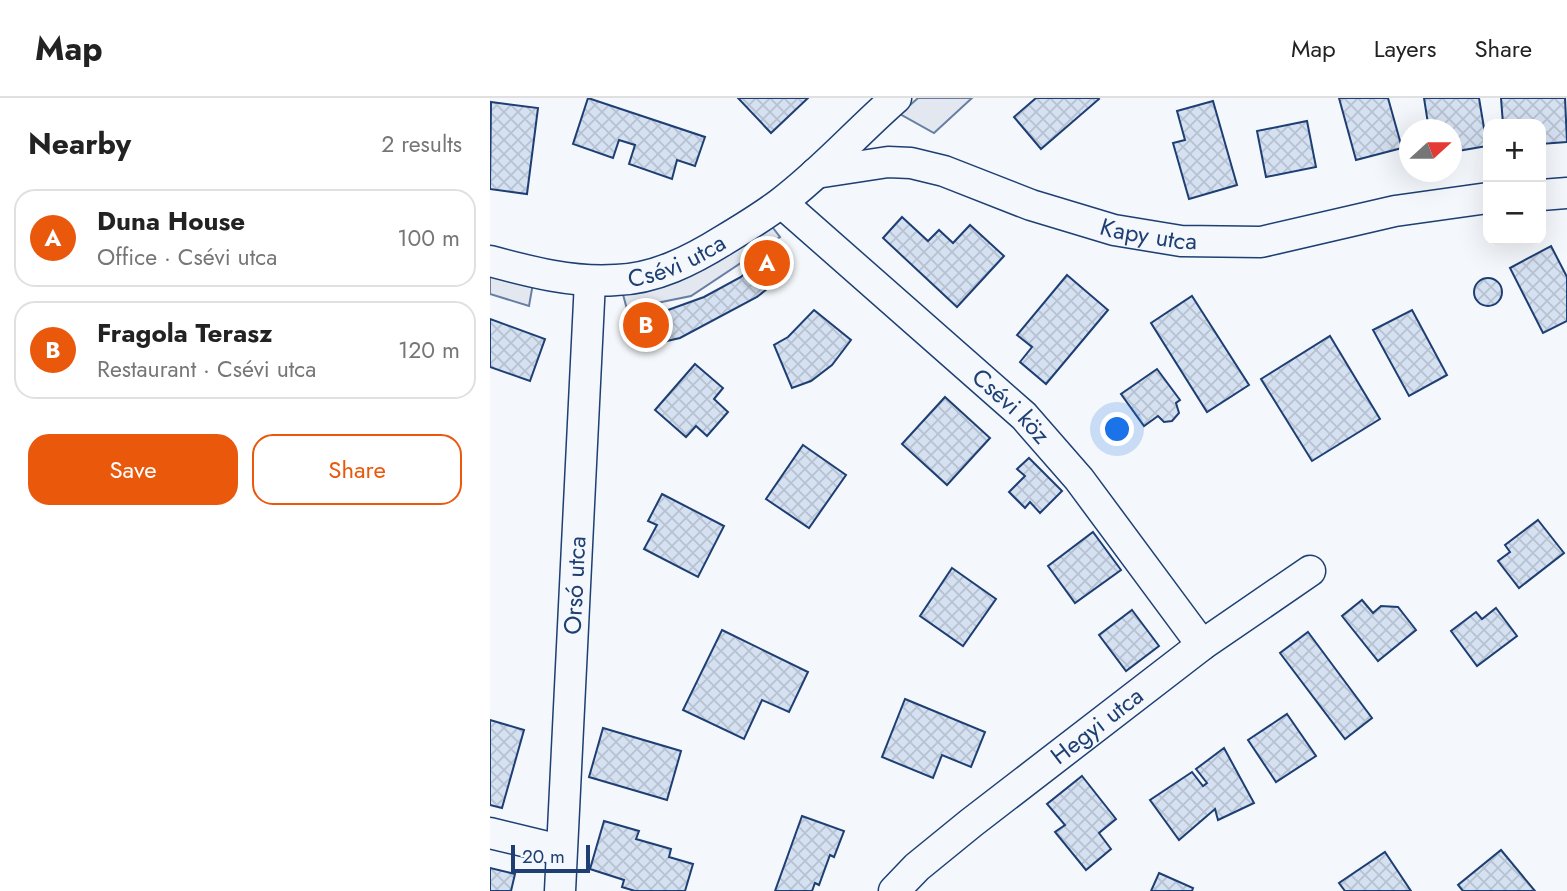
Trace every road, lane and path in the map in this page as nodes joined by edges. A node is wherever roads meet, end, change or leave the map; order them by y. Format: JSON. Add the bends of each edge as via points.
{"nodes":[{"id":1,"x":896,"y":98,"type":"edge"},
{"id":2,"x":816,"y":173,"type":"junction"},
{"id":3,"x":1567,"y":193,"type":"edge"},
{"id":4,"x":1546,"y":195,"type":"edge"},
{"id":5,"x":1483,"y":199,"type":"edge"},
{"id":6,"x":782,"y":203,"type":"junction"},
{"id":7,"x":490,"y":261,"type":"edge"},
{"id":8,"x":590,"y":281,"type":"junction"},
{"id":9,"x":1310,"y":571,"type":"dead end"},
{"id":10,"x":1202,"y":645,"type":"junction"},
{"id":11,"x":490,"y":833,"type":"edge"},
{"id":12,"x":560,"y":850,"type":"junction"},
{"id":13,"x":560,"y":891,"type":"edge"},
{"id":14,"x":894,"y":891,"type":"edge"}],
"edges":[{"from":1,"to":2,"type":"street","name":"Csévi utca"},
{"from":2,"to":5,"type":"street","name":"Kapy utca","via":[[911,163],[1114,230],[1181,241],[1261,242],[1395,211]]},
{"from":2,"to":6,"type":"street","name":"Csévi utca"},
{"from":3,"to":4,"type":"street"},
{"from":6,"to":8,"type":"street","name":"Csévi utca","via":[[675,266],[619,281]]},
{"from":6,"to":10,"type":"street","name":"Csévi köz","via":[[1024,416],[1079,480]]},
{"from":7,"to":8,"type":"street","name":"Csévi utca"},
{"from":8,"to":12,"type":"street","name":"Orsó utca"},
{"from":9,"to":10,"type":"street","name":"Hegyi utca"},
{"from":10,"to":14,"type":"street","name":"Hegyi utca","via":[[971,823]]},
{"from":11,"to":12,"type":"street"},
{"from":12,"to":13,"type":"street","name":"Orsó utca"}]}
